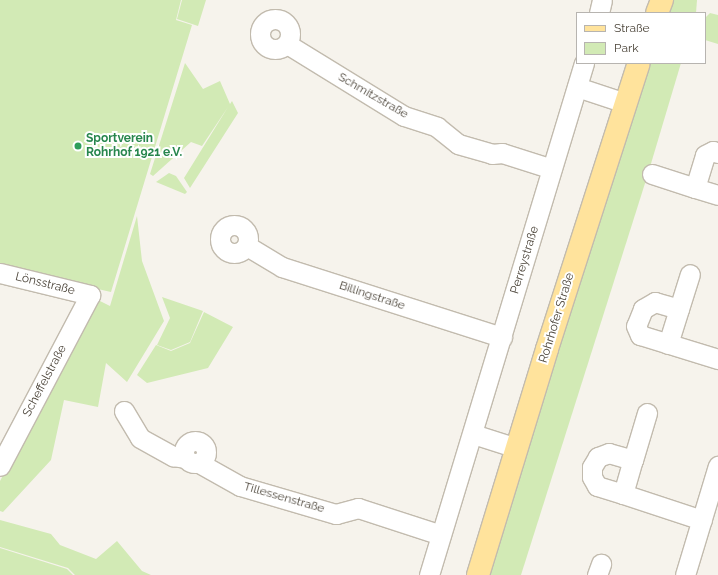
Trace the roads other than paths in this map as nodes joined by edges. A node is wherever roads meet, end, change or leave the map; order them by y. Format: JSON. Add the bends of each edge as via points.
{"nodes":[{"id":1,"x":602,"y":0,"type":"edge"},
{"id":2,"x":662,"y":0,"type":"edge"},
{"id":3,"x":599,"y":12,"type":"edge"},
{"id":4,"x":657,"y":12,"type":"edge"},
{"id":5,"x":286,"y":44,"type":"dead end"},
{"id":6,"x":584,"y":64,"type":"edge"},
{"id":7,"x":639,"y":64,"type":"edge"},
{"id":8,"x":577,"y":87,"type":"junction"},
{"id":9,"x":625,"y":103,"type":"junction"},
{"id":10,"x":718,"y":152,"type":"edge"},
{"id":11,"x":552,"y":169,"type":"junction"},
{"id":12,"x":652,"y":174,"type":"dead end"},
{"id":13,"x":695,"y":188,"type":"junction"},
{"id":14,"x":718,"y":195,"type":"edge"},
{"id":15,"x":247,"y":246,"type":"dead end"},
{"id":16,"x":0,"y":273,"type":"edge"},
{"id":17,"x":690,"y":274,"type":"dead end"},
{"id":18,"x":90,"y":295,"type":"joint"},
{"id":19,"x":679,"y":309,"type":"junction"},
{"id":20,"x":502,"y":337,"type":"junction"},
{"id":21,"x":668,"y":344,"type":"junction"},
{"id":22,"x":718,"y":359,"type":"edge"},
{"id":23,"x":124,"y":411,"type":"dead end"},
{"id":24,"x":647,"y":413,"type":"dead end"},
{"id":25,"x":473,"y":434,"type":"junction"},
{"id":26,"x":517,"y":448,"type":"junction"},
{"id":27,"x":633,"y":460,"type":"junction"},
{"id":28,"x":0,"y":466,"type":"edge"},
{"id":29,"x":718,"y":466,"type":"edge"},
{"id":30,"x":623,"y":494,"type":"junction"},
{"id":31,"x":702,"y":520,"type":"junction"},
{"id":32,"x":441,"y":535,"type":"junction"},
{"id":33,"x":429,"y":575,"type":"edge"},
{"id":34,"x":478,"y":575,"type":"edge"},
{"id":35,"x":684,"y":575,"type":"edge"}],
"edges":[{"from":1,"to":3,"type":"street"},
{"from":2,"to":4,"type":"main road"},
{"from":5,"to":11,"type":"street","name":"Schmitzstraße","via":[[404,116],[437,127],[458,144],[492,154],[502,153]]},
{"from":6,"to":8,"type":"street","name":"Perreystraße"},
{"from":7,"to":9,"type":"main road","name":"Rohrhofer Straße"},
{"from":8,"to":9,"type":"street"},
{"from":8,"to":11,"type":"street","name":"Perreystraße"},
{"from":9,"to":26,"type":"main road","name":"Rohrhofer Straße"},
{"from":10,"to":13,"type":"street","via":[[713,151],[705,155]]},
{"from":11,"to":20,"type":"street","name":"Perreystraße"},
{"from":12,"to":13,"type":"street"},
{"from":13,"to":14,"type":"street"},
{"from":15,"to":20,"type":"street","name":"Billingstraße","via":[[282,267]]},
{"from":16,"to":18,"type":"street","name":"Lönsstraße"},
{"from":17,"to":19,"type":"street"},
{"from":18,"to":28,"type":"street","name":"Scheffelstraße"},
{"from":19,"to":21,"type":"street"},
{"from":19,"to":21,"type":"street","via":[[655,302],[643,309],[638,317],[636,326],[640,335]]},
{"from":20,"to":25,"type":"street","name":"Perreystraße"},
{"from":21,"to":22,"type":"street"},
{"from":23,"to":32,"type":"street","name":"Tillessenstraße","via":[[140,438],[240,486],[336,514],[358,508]]},
{"from":24,"to":27,"type":"street"},
{"from":25,"to":26,"type":"street"},
{"from":25,"to":32,"type":"street","name":"Perreystraße"},
{"from":26,"to":34,"type":"main road","name":"Rohrhofer Straße"},
{"from":27,"to":30,"type":"street"},
{"from":27,"to":30,"type":"street","via":[[609,453],[598,457],[592,467],[592,477],[597,486]]},
{"from":29,"to":31,"type":"street"},
{"from":30,"to":31,"type":"street"},
{"from":31,"to":35,"type":"street"},
{"from":32,"to":33,"type":"street","name":"Perreystraße"}]}
